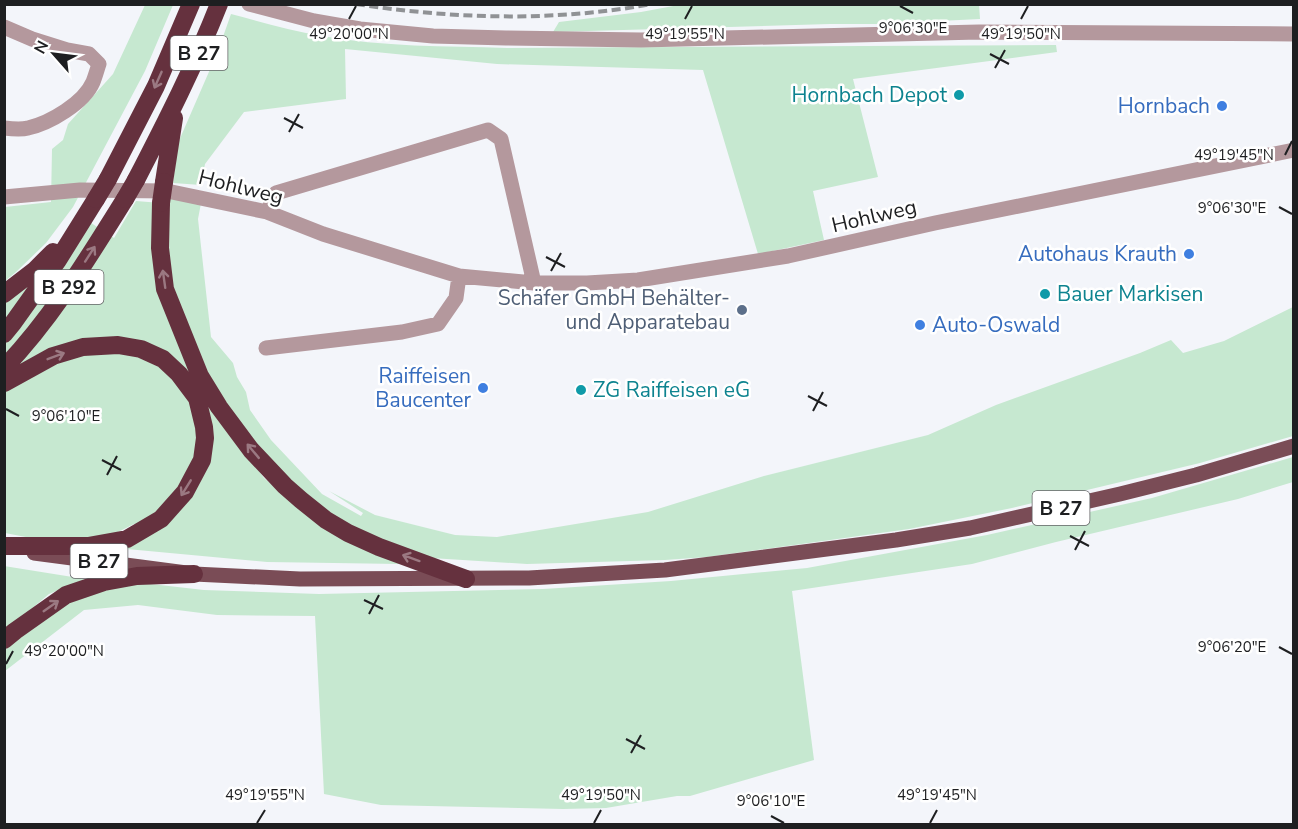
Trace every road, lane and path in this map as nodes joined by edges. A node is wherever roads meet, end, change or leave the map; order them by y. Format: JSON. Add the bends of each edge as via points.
{"nodes":[{"id":1,"x":190,"y":4,"type":"edge"},
{"id":2,"x":219,"y":4,"type":"edge"},
{"id":3,"x":251,"y":5,"type":"edge"},
{"id":4,"x":4,"y":27,"type":"edge"},
{"id":5,"x":1293,"y":34,"type":"edge"},
{"id":6,"x":177,"y":101,"type":"junction"},
{"id":7,"x":4,"y":128,"type":"edge"},
{"id":8,"x":1293,"y":150,"type":"edge"},
{"id":9,"x":4,"y":197,"type":"edge"},
{"id":10,"x":267,"y":212,"type":"junction"},
{"id":11,"x":85,"y":219,"type":"junction"},
{"id":12,"x":459,"y":276,"type":"junction"},
{"id":13,"x":534,"y":283,"type":"junction"},
{"id":14,"x":4,"y":294,"type":"edge"},
{"id":15,"x":4,"y":334,"type":"edge"},
{"id":16,"x":266,"y":348,"type":"dead end"},
{"id":17,"x":4,"y":368,"type":"edge"},
{"id":18,"x":4,"y":383,"type":"edge"},
{"id":19,"x":1293,"y":446,"type":"edge"},
{"id":20,"x":4,"y":547,"type":"edge"},
{"id":21,"x":194,"y":574,"type":"junction"},
{"id":22,"x":466,"y":579,"type":"junction"},
{"id":23,"x":4,"y":640,"type":"edge"}],
"edges":[{"from":1,"to":11,"type":"highway","number":"B 27","one_way":true,"bridge":true,"via":[[156,86]]},
{"from":2,"to":6,"type":"highway","number":"B 27"},
{"from":3,"to":5,"type":"street","via":[[360,29],[433,36],[641,40],[980,32]]},
{"from":4,"to":7,"type":"street","via":[[89,54],[99,64],[92,85],[76,103],[50,121],[26,129]]},
{"from":17,"to":6,"type":"highway","number":"B 292","one_way":true,"bridge":true,"via":[[61,299],[125,200]]},
{"from":22,"to":6,"type":"highway","one_way":true,"bridge":true,"via":[[379,547],[326,520],[285,486],[251,450],[200,376],[165,290],[160,248],[161,203]]},
{"from":8,"to":13,"type":"street","name":"Hohlweg","via":[[788,256],[638,280]]},
{"from":9,"to":10,"type":"street","name":"Hohlweg","via":[[80,189],[166,191]]},
{"from":10,"to":12,"type":"street","name":"Hohlweg","via":[[323,234]]},
{"from":10,"to":13,"type":"street","via":[[276,193],[488,130],[501,139]]},
{"from":11,"to":14,"type":"highway","via":[[35,270]]},
{"from":11,"to":15,"type":"highway","number":"B 27"},
{"from":12,"to":13,"type":"street","name":"Hohlweg"},
{"from":12,"to":16,"type":"street","via":[[456,298],[438,324]]},
{"from":18,"to":20,"type":"highway","one_way":true,"via":[[53,356],[83,347],[118,345],[141,349],[163,359],[179,374],[197,398],[204,427],[202,460],[185,492],[161,519],[127,538],[88,546]]},
{"from":19,"to":22,"type":"main road","number":"B 27","via":[[1109,497],[896,540],[665,570]]},
{"from":20,"to":21,"type":"main road","number":"B 27"},
{"from":21,"to":22,"type":"main road","number":"B 27","via":[[300,579]]},
{"from":23,"to":21,"type":"highway","one_way":true,"via":[[66,595],[137,576]]}]}
